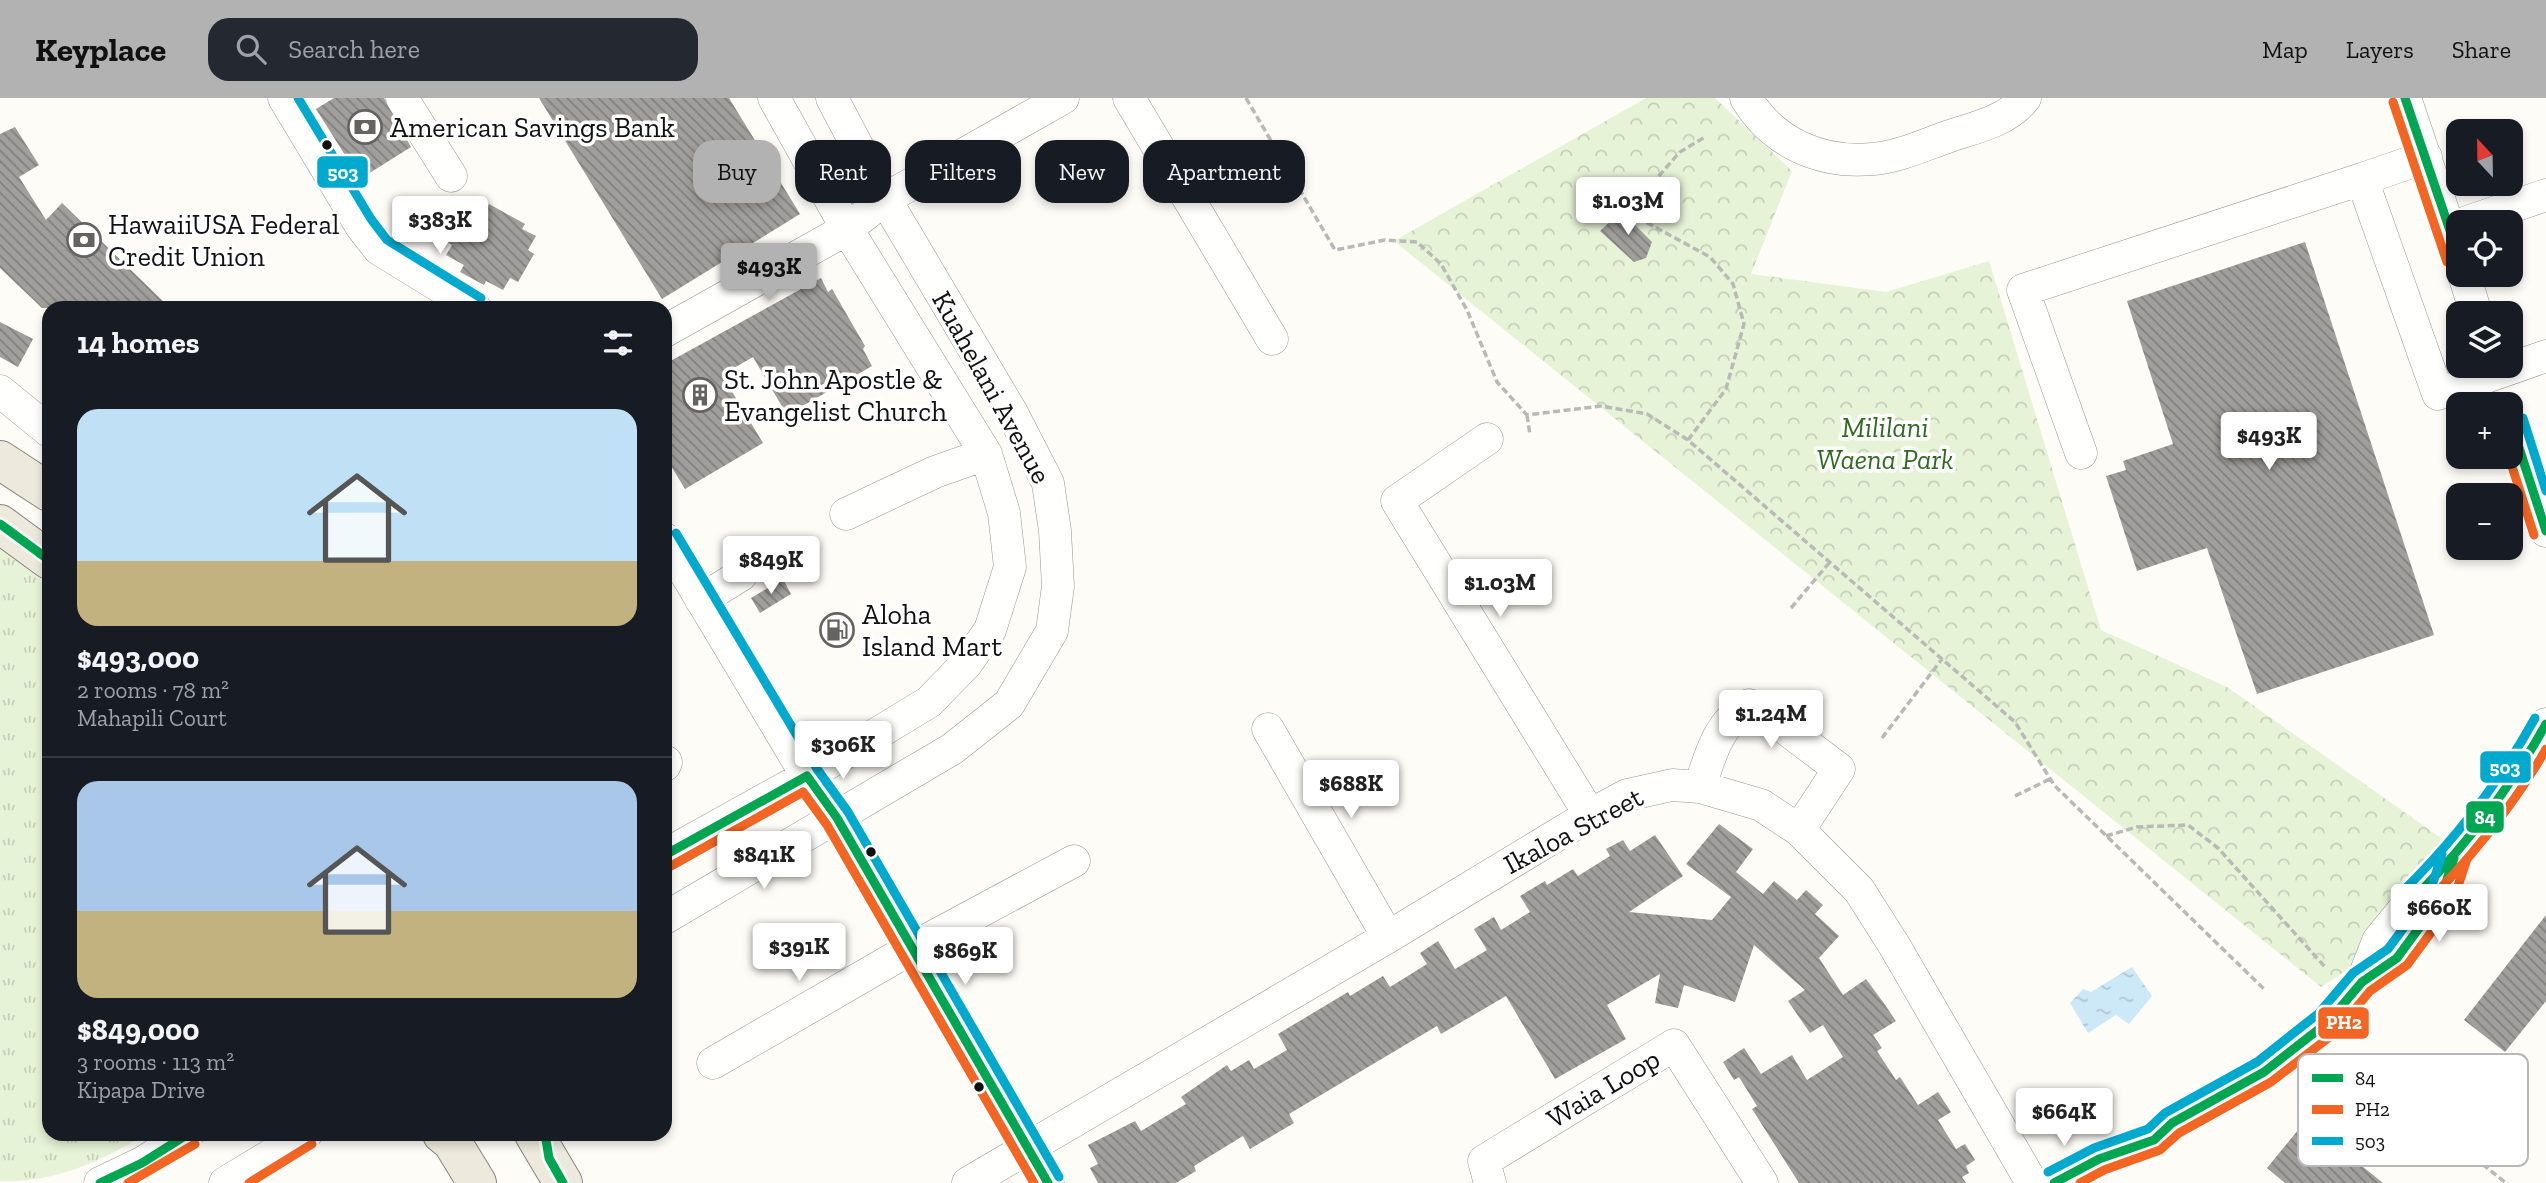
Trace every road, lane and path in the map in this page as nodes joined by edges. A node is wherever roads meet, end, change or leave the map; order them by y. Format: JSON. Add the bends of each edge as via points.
{"nodes":[{"id":1,"x":284,"y":98,"type":"edge"},
{"id":2,"x":402,"y":98,"type":"edge"},
{"id":3,"x":774,"y":98,"type":"edge"},
{"id":4,"x":832,"y":98,"type":"edge"},
{"id":5,"x":1063,"y":98,"type":"edge"},
{"id":6,"x":1129,"y":98,"type":"edge"},
{"id":7,"x":1245,"y":98,"type":"edge"},
{"id":8,"x":1746,"y":98,"type":"edge"},
{"id":9,"x":2025,"y":98,"type":"edge"},
{"id":10,"x":2405,"y":98,"type":"edge"},
{"id":11,"x":1705,"y":137,"type":"dead end"},
{"id":12,"x":854,"y":140,"type":"edge"},
{"id":13,"x":2426,"y":157,"type":"junction"},
{"id":14,"x":451,"y":176,"type":"dead end"},
{"id":15,"x":2362,"y":179,"type":"junction"},
{"id":16,"x":2546,"y":195,"type":"edge"},
{"id":17,"x":891,"y":196,"type":"edge"},
{"id":18,"x":881,"y":203,"type":"edge"},
{"id":19,"x":888,"y":203,"type":"edge"},
{"id":20,"x":2451,"y":210,"type":"edge"},
{"id":21,"x":2502,"y":210,"type":"edge"},
{"id":22,"x":847,"y":229,"type":"junction"},
{"id":23,"x":464,"y":301,"type":"edge"},
{"id":24,"x":672,"y":327,"type":"edge"},
{"id":25,"x":1272,"y":340,"type":"dead end"},
{"id":26,"x":2546,"y":356,"type":"edge"},
{"id":27,"x":2523,"y":362,"type":"edge"},
{"id":28,"x":2475,"y":378,"type":"edge"},
{"id":29,"x":0,"y":391,"type":"edge"},
{"id":30,"x":1527,"y":415,"type":"junction"},
{"id":31,"x":42,"y":425,"type":"edge"},
{"id":32,"x":1530,"y":435,"type":"dead end"},
{"id":33,"x":1487,"y":439,"type":"dead end"},
{"id":34,"x":1688,"y":440,"type":"junction"},
{"id":35,"x":2081,"y":453,"type":"dead end"},
{"id":36,"x":986,"y":454,"type":"junction"},
{"id":37,"x":2523,"y":459,"type":"edge"},
{"id":38,"x":0,"y":460,"type":"edge"},
{"id":39,"x":42,"y":487,"type":"edge"},
{"id":40,"x":846,"y":514,"type":"dead end"},
{"id":41,"x":0,"y":524,"type":"edge"},
{"id":42,"x":2546,"y":531,"type":"edge"},
{"id":43,"x":672,"y":552,"type":"edge"},
{"id":44,"x":42,"y":555,"type":"edge"},
{"id":45,"x":1830,"y":562,"type":"junction"},
{"id":46,"x":741,"y":575,"type":"dead end"},
{"id":47,"x":701,"y":600,"type":"junction"},
{"id":48,"x":1791,"y":608,"type":"dead end"},
{"id":49,"x":1942,"y":659,"type":"junction"},
{"id":50,"x":2546,"y":724,"type":"edge"},
{"id":51,"x":1268,"y":729,"type":"dead end"},
{"id":52,"x":1882,"y":738,"type":"dead end"},
{"id":53,"x":807,"y":776,"type":"junction"},
{"id":54,"x":2050,"y":779,"type":"junction"},
{"id":55,"x":1700,"y":787,"type":"junction"},
{"id":56,"x":2015,"y":796,"type":"dead end"},
{"id":57,"x":1590,"y":815,"type":"junction"},
{"id":58,"x":837,"y":818,"type":"junction"},
{"id":59,"x":1799,"y":830,"type":"junction"},
{"id":60,"x":2106,"y":836,"type":"junction"},
{"id":61,"x":672,"y":851,"type":"edge"},
{"id":62,"x":1074,"y":861,"type":"dead end"},
{"id":63,"x":672,"y":914,"type":"edge"},
{"id":64,"x":1388,"y":937,"type":"junction"},
{"id":65,"x":912,"y":948,"type":"junction"},
{"id":66,"x":2326,"y":968,"type":"dead end"},
{"id":67,"x":2265,"y":989,"type":"dead end"},
{"id":68,"x":713,"y":1063,"type":"dead end"},
{"id":69,"x":177,"y":1141,"type":"edge"},
{"id":70,"x":294,"y":1141,"type":"edge"},
{"id":71,"x":451,"y":1141,"type":"edge"},
{"id":72,"x":470,"y":1141,"type":"edge"},
{"id":73,"x":1027,"y":1149,"type":"junction"},
{"id":74,"x":2484,"y":1166,"type":"edge"},
{"id":75,"x":100,"y":1183,"type":"edge"},
{"id":76,"x":225,"y":1183,"type":"edge"},
{"id":77,"x":477,"y":1183,"type":"edge"},
{"id":78,"x":496,"y":1183,"type":"edge"},
{"id":79,"x":968,"y":1183,"type":"edge"},
{"id":80,"x":1048,"y":1183,"type":"edge"},
{"id":81,"x":1490,"y":1183,"type":"edge"},
{"id":82,"x":1762,"y":1183,"type":"edge"},
{"id":83,"x":2032,"y":1183,"type":"edge"},
{"id":84,"x":2054,"y":1183,"type":"edge"},
{"id":85,"x":2505,"y":1183,"type":"edge"}],
"edges":[{"from":1,"to":23,"type":"street","via":[[379,249]]},
{"from":2,"to":14,"type":"street"},
{"from":3,"to":22,"type":"street","name":"Kuahelani Avenue"},
{"from":4,"to":12,"type":"street","name":"Kuahelani Avenue"},
{"from":5,"to":17,"type":"street"},
{"from":6,"to":25,"type":"street"},
{"from":7,"to":30,"type":"path","via":[[1335,250],[1385,240],[1417,242],[1441,264],[1467,310],[1497,382]]},
{"from":8,"to":9,"type":"street","via":[[1758,117],[1786,142],[1847,160],[1876,159],[1990,123],[2016,110]]},
{"from":10,"to":13,"type":"street"},
{"from":11,"to":34,"type":"path","via":[[1680,152],[1642,196],[1642,220],[1710,257],[1733,284],[1744,324],[1726,389]]},
{"from":13,"to":15,"type":"street"},
{"from":13,"to":20,"type":"street"},
{"from":15,"to":28,"type":"street","via":[[2438,394]]},
{"from":15,"to":35,"type":"street","via":[[2023,290]]},
{"from":16,"to":21,"type":"street"},
{"from":18,"to":22,"type":"street"},
{"from":19,"to":58,"type":"street","name":"Kuahelani Avenue","via":[[1048,483],[1058,586],[1052,631],[1009,704],[952,749]]},
{"from":22,"to":24,"type":"street"},
{"from":22,"to":36,"type":"street","name":"Kuahelani Avenue"},
{"from":26,"to":27,"type":"street"},
{"from":29,"to":31,"type":"street"},
{"from":30,"to":32,"type":"path"},
{"from":30,"to":34,"type":"path","via":[[1601,406],[1647,414]]},
{"from":33,"to":57,"type":"street","via":[[1397,501]]},
{"from":34,"to":45,"type":"path"},
{"from":36,"to":40,"type":"street","via":[[935,472]]},
{"from":36,"to":53,"type":"street","name":"Kuahelani Avenue","via":[[1004,513],[1010,567],[990,630],[966,664],[929,702]]},
{"from":37,"to":42,"type":"street"},
{"from":38,"to":39,"type":"main road"},
{"from":41,"to":44,"type":"main road"},
{"from":43,"to":47,"type":"street"},
{"from":45,"to":48,"type":"path"},
{"from":45,"to":49,"type":"path"},
{"from":46,"to":47,"type":"street"},
{"from":47,"to":53,"type":"street"},
{"from":49,"to":52,"type":"path"},
{"from":49,"to":54,"type":"path","via":[[2015,722]]},
{"from":50,"to":84,"type":"street","via":[[2454,858],[2423,886],[2378,941],[2362,982],[2328,1022],[2264,1072],[2172,1124],[2154,1140],[2099,1159]]},
{"from":51,"to":64,"type":"street"},
{"from":53,"to":58,"type":"street"},
{"from":53,"to":61,"type":"street","name":"Kuahelani Avenue"},
{"from":54,"to":56,"type":"path"},
{"from":54,"to":60,"type":"path"},
{"from":55,"to":57,"type":"street","name":"Ikaloa Street","via":[[1651,788]]},
{"from":55,"to":59,"type":"street","name":"Ikaloa Street","via":[[1761,805]]},
{"from":55,"to":59,"type":"street","via":[[1711,750],[1736,712],[1749,705],[1761,710],[1839,769]]},
{"from":57,"to":64,"type":"street","name":"Ikaloa Street"},
{"from":58,"to":63,"type":"street","name":"Kuahelani Avenue"},
{"from":58,"to":65,"type":"street"},
{"from":59,"to":83,"type":"street","name":"Ikaloa Street","via":[[1859,890]]},
{"from":60,"to":66,"type":"path","via":[[2137,827],[2188,825],[2218,848]]},
{"from":60,"to":67,"type":"path"},
{"from":62,"to":65,"type":"street"},
{"from":64,"to":73,"type":"street","name":"Ikaloa Street"},
{"from":65,"to":68,"type":"street"},
{"from":65,"to":73,"type":"street"},
{"from":69,"to":75,"type":"street"},
{"from":70,"to":76,"type":"street"},
{"from":71,"to":77,"type":"main road"},
{"from":72,"to":78,"type":"main road"},
{"from":73,"to":79,"type":"street","name":"Ikaloa Street"},
{"from":73,"to":80,"type":"street"},
{"from":74,"to":85,"type":"path"},
{"from":81,"to":82,"type":"street","name":"Waia Loop","via":[[1484,1161],[1674,1045]]}]}
